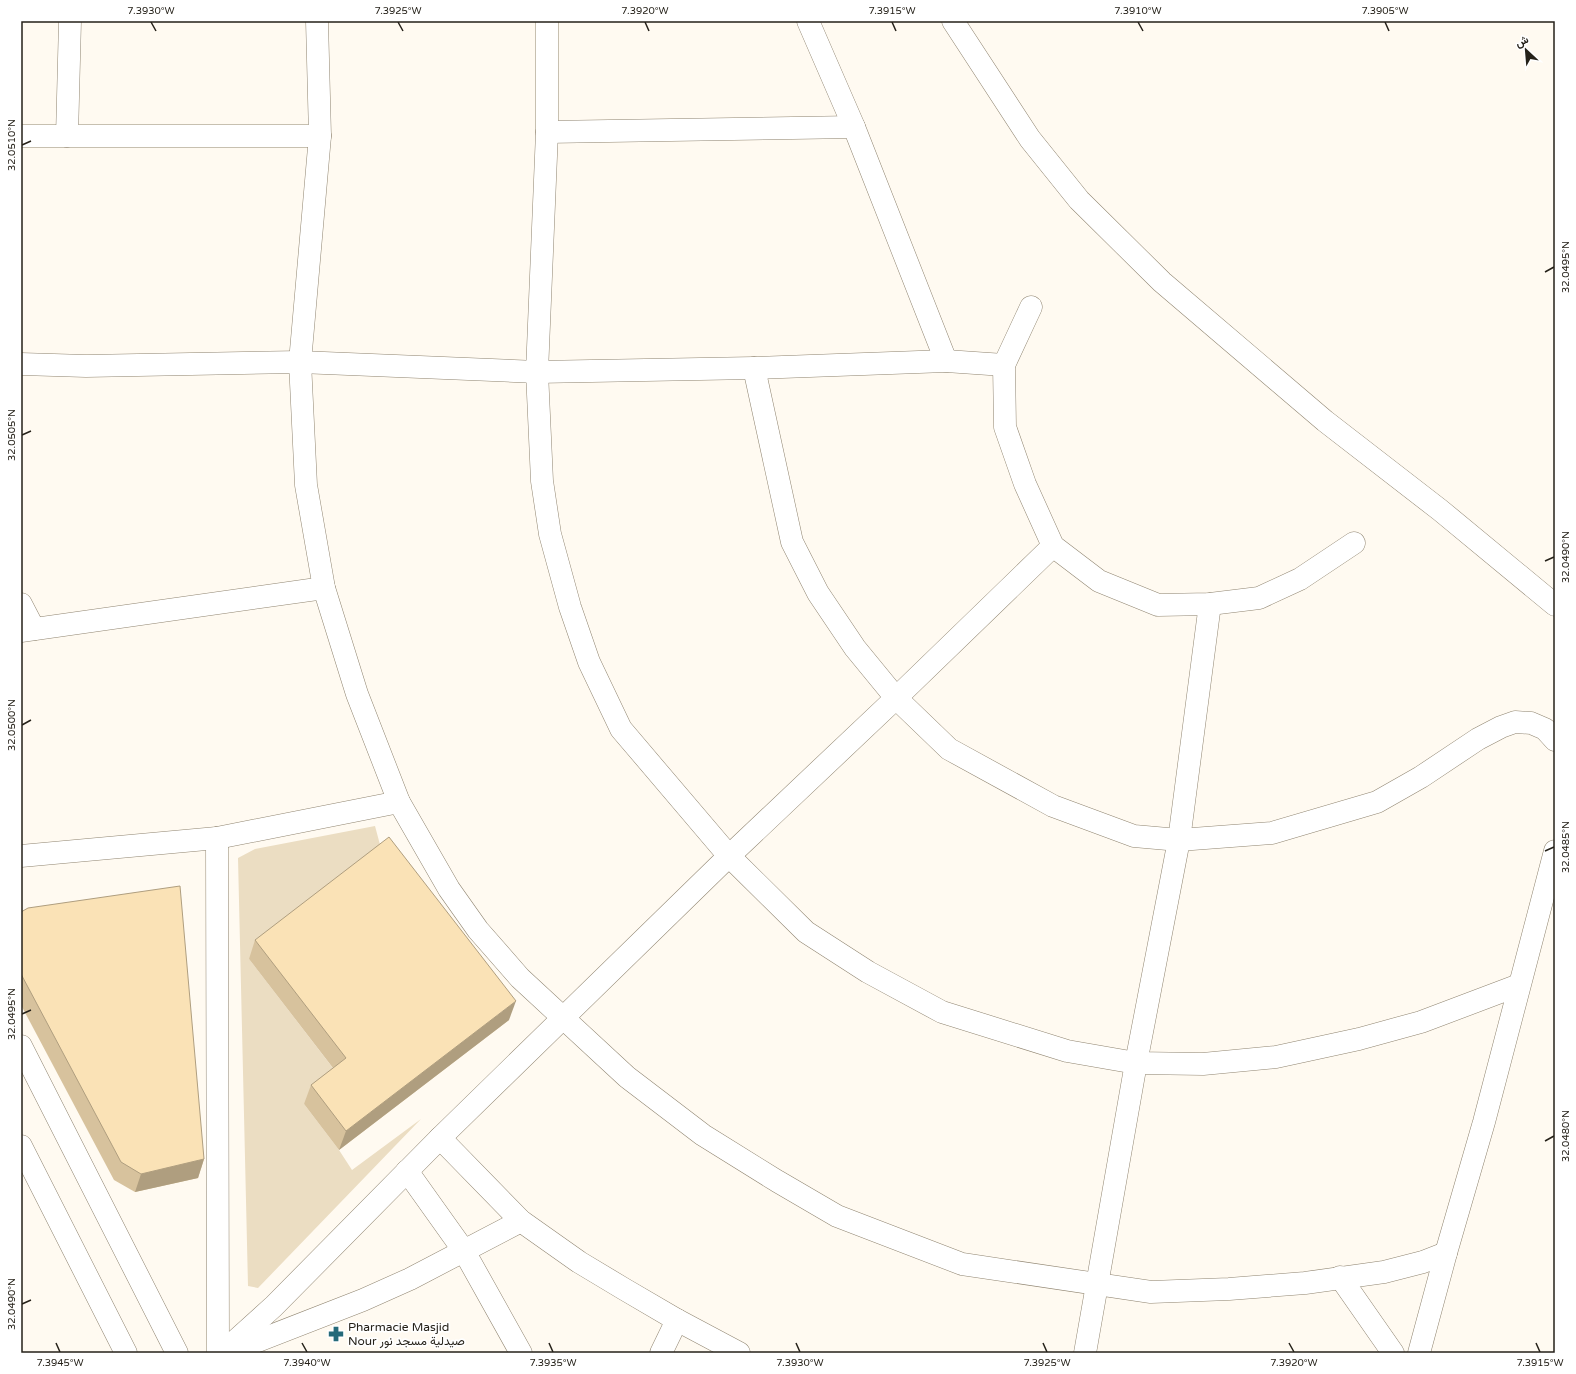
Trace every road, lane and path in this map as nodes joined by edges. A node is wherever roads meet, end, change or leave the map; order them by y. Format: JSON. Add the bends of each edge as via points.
{"nodes":[{"id":1,"x":70,"y":21,"type":"edge"},
{"id":2,"x":317,"y":21,"type":"edge"},
{"id":3,"x":547,"y":21,"type":"edge"},
{"id":4,"x":808,"y":21,"type":"edge"},
{"id":5,"x":953,"y":21,"type":"edge"},
{"id":6,"x":854,"y":127,"type":"junction"},
{"id":7,"x":548,"y":132,"type":"junction"},
{"id":8,"x":21,"y":136,"type":"edge"},
{"id":9,"x":67,"y":136,"type":"junction"},
{"id":10,"x":320,"y":136,"type":"junction"},
{"id":11,"x":1031,"y":307,"type":"dead end"},
{"id":12,"x":946,"y":361,"type":"junction"},
{"id":13,"x":300,"y":362,"type":"junction"},
{"id":14,"x":21,"y":364,"type":"edge"},
{"id":15,"x":1004,"y":365,"type":"junction"},
{"id":16,"x":754,"y":368,"type":"junction"},
{"id":17,"x":537,"y":372,"type":"junction"},
{"id":18,"x":1354,"y":543,"type":"dead end"},
{"id":19,"x":1053,"y":546,"type":"junction"},
{"id":20,"x":324,"y":588,"type":"junction"},
{"id":21,"x":21,"y":604,"type":"edge"},
{"id":22,"x":1210,"y":604,"type":"junction"},
{"id":23,"x":1555,"y":605,"type":"edge"},
{"id":24,"x":28,"y":630,"type":"edge"},
{"id":25,"x":896,"y":698,"type":"junction"},
{"id":26,"x":1555,"y":740,"type":"edge"},
{"id":27,"x":399,"y":802,"type":"junction"},
{"id":28,"x":217,"y":838,"type":"junction"},
{"id":29,"x":1179,"y":840,"type":"junction"},
{"id":30,"x":1555,"y":851,"type":"edge"},
{"id":31,"x":21,"y":856,"type":"edge"},
{"id":32,"x":729,"y":856,"type":"junction"},
{"id":33,"x":1519,"y":985,"type":"junction"},
{"id":34,"x":563,"y":1018,"type":"junction"},
{"id":35,"x":21,"y":1046,"type":"edge"},
{"id":36,"x":1136,"y":1063,"type":"junction"},
{"id":37,"x":440,"y":1138,"type":"junction"},
{"id":38,"x":21,"y":1146,"type":"edge"},
{"id":39,"x":407,"y":1171,"type":"junction"},
{"id":40,"x":521,"y":1221,"type":"junction"},
{"id":41,"x":464,"y":1251,"type":"junction"},
{"id":42,"x":1446,"y":1253,"type":"junction"},
{"id":43,"x":1340,"y":1277,"type":"junction"},
{"id":44,"x":1097,"y":1285,"type":"junction"},
{"id":45,"x":677,"y":1320,"type":"junction"},
{"id":46,"x":126,"y":1353,"type":"edge"},
{"id":47,"x":177,"y":1353,"type":"edge"},
{"id":48,"x":218,"y":1353,"type":"edge"},
{"id":49,"x":222,"y":1353,"type":"edge"},
{"id":50,"x":227,"y":1353,"type":"edge"},
{"id":51,"x":521,"y":1353,"type":"edge"},
{"id":52,"x":661,"y":1353,"type":"edge"},
{"id":53,"x":739,"y":1353,"type":"edge"},
{"id":54,"x":1085,"y":1353,"type":"edge"},
{"id":55,"x":1393,"y":1353,"type":"edge"},
{"id":56,"x":1419,"y":1353,"type":"edge"}],
"edges":[{"from":1,"to":9,"type":"street"},
{"from":2,"to":10,"type":"street"},
{"from":3,"to":7,"type":"street"},
{"from":4,"to":6,"type":"street"},
{"from":5,"to":23,"type":"street","via":[[1030,139],[1079,200],[1162,282],[1325,421],[1440,510]]},
{"from":6,"to":7,"type":"street"},
{"from":6,"to":12,"type":"street"},
{"from":7,"to":17,"type":"street"},
{"from":8,"to":9,"type":"street"},
{"from":9,"to":10,"type":"street"},
{"from":10,"to":13,"type":"street"},
{"from":11,"to":15,"type":"street"},
{"from":12,"to":15,"type":"street"},
{"from":12,"to":16,"type":"street"},
{"from":13,"to":14,"type":"street","via":[[86,366]]},
{"from":13,"to":17,"type":"street"},
{"from":13,"to":20,"type":"street","via":[[306,485]]},
{"from":15,"to":19,"type":"street","via":[[1005,427],[1025,484]]},
{"from":16,"to":17,"type":"street"},
{"from":16,"to":25,"type":"street","via":[[792,542],[818,593],[855,648]]},
{"from":17,"to":32,"type":"street","via":[[542,481],[550,534],[570,607],[589,662],[621,729]]},
{"from":18,"to":22,"type":"street","via":[[1300,579],[1259,598]]},
{"from":19,"to":22,"type":"street","via":[[1099,581],[1158,605]]},
{"from":19,"to":25,"type":"street"},
{"from":20,"to":24,"type":"street"},
{"from":20,"to":27,"type":"street","via":[[357,694]]},
{"from":21,"to":24,"type":"street"},
{"from":22,"to":29,"type":"street"},
{"from":25,"to":29,"type":"street","via":[[949,749],[1053,806],[1134,836]]},
{"from":25,"to":32,"type":"street"},
{"from":26,"to":29,"type":"street","via":[[1545,729],[1531,723],[1515,722],[1478,739],[1421,777],[1377,802],[1272,833]]},
{"from":27,"to":28,"type":"street"},
{"from":27,"to":34,"type":"street","via":[[449,889],[478,930],[520,978]]},
{"from":28,"to":31,"type":"street"},
{"from":28,"to":48,"type":"street"},
{"from":29,"to":36,"type":"street"},
{"from":30,"to":33,"type":"street"},
{"from":32,"to":34,"type":"street"},
{"from":32,"to":36,"type":"street","via":[[806,932],[868,972],[942,1012],[1066,1051]]},
{"from":33,"to":36,"type":"street","via":[[1420,1022],[1359,1039],[1276,1057],[1203,1064]]},
{"from":33,"to":42,"type":"street","via":[[1484,1122]]},
{"from":34,"to":37,"type":"street"},
{"from":34,"to":44,"type":"street","via":[[627,1077],[703,1135],[837,1216],[962,1264]]},
{"from":35,"to":47,"type":"street"},
{"from":36,"to":44,"type":"street"},
{"from":37,"to":39,"type":"street"},
{"from":37,"to":40,"type":"street"},
{"from":38,"to":46,"type":"street"},
{"from":39,"to":41,"type":"street"},
{"from":39,"to":49,"type":"street","via":[[274,1306]]},
{"from":40,"to":41,"type":"street"},
{"from":40,"to":45,"type":"street","via":[[579,1262]]},
{"from":41,"to":50,"type":"street","via":[[363,1300]]},
{"from":41,"to":51,"type":"street"},
{"from":42,"to":43,"type":"street","via":[[1384,1272]]},
{"from":42,"to":56,"type":"street"},
{"from":43,"to":44,"type":"street","via":[[1305,1283],[1151,1292]]},
{"from":43,"to":55,"type":"street"},
{"from":44,"to":54,"type":"street"},
{"from":45,"to":52,"type":"street"},
{"from":45,"to":53,"type":"street"}]}
